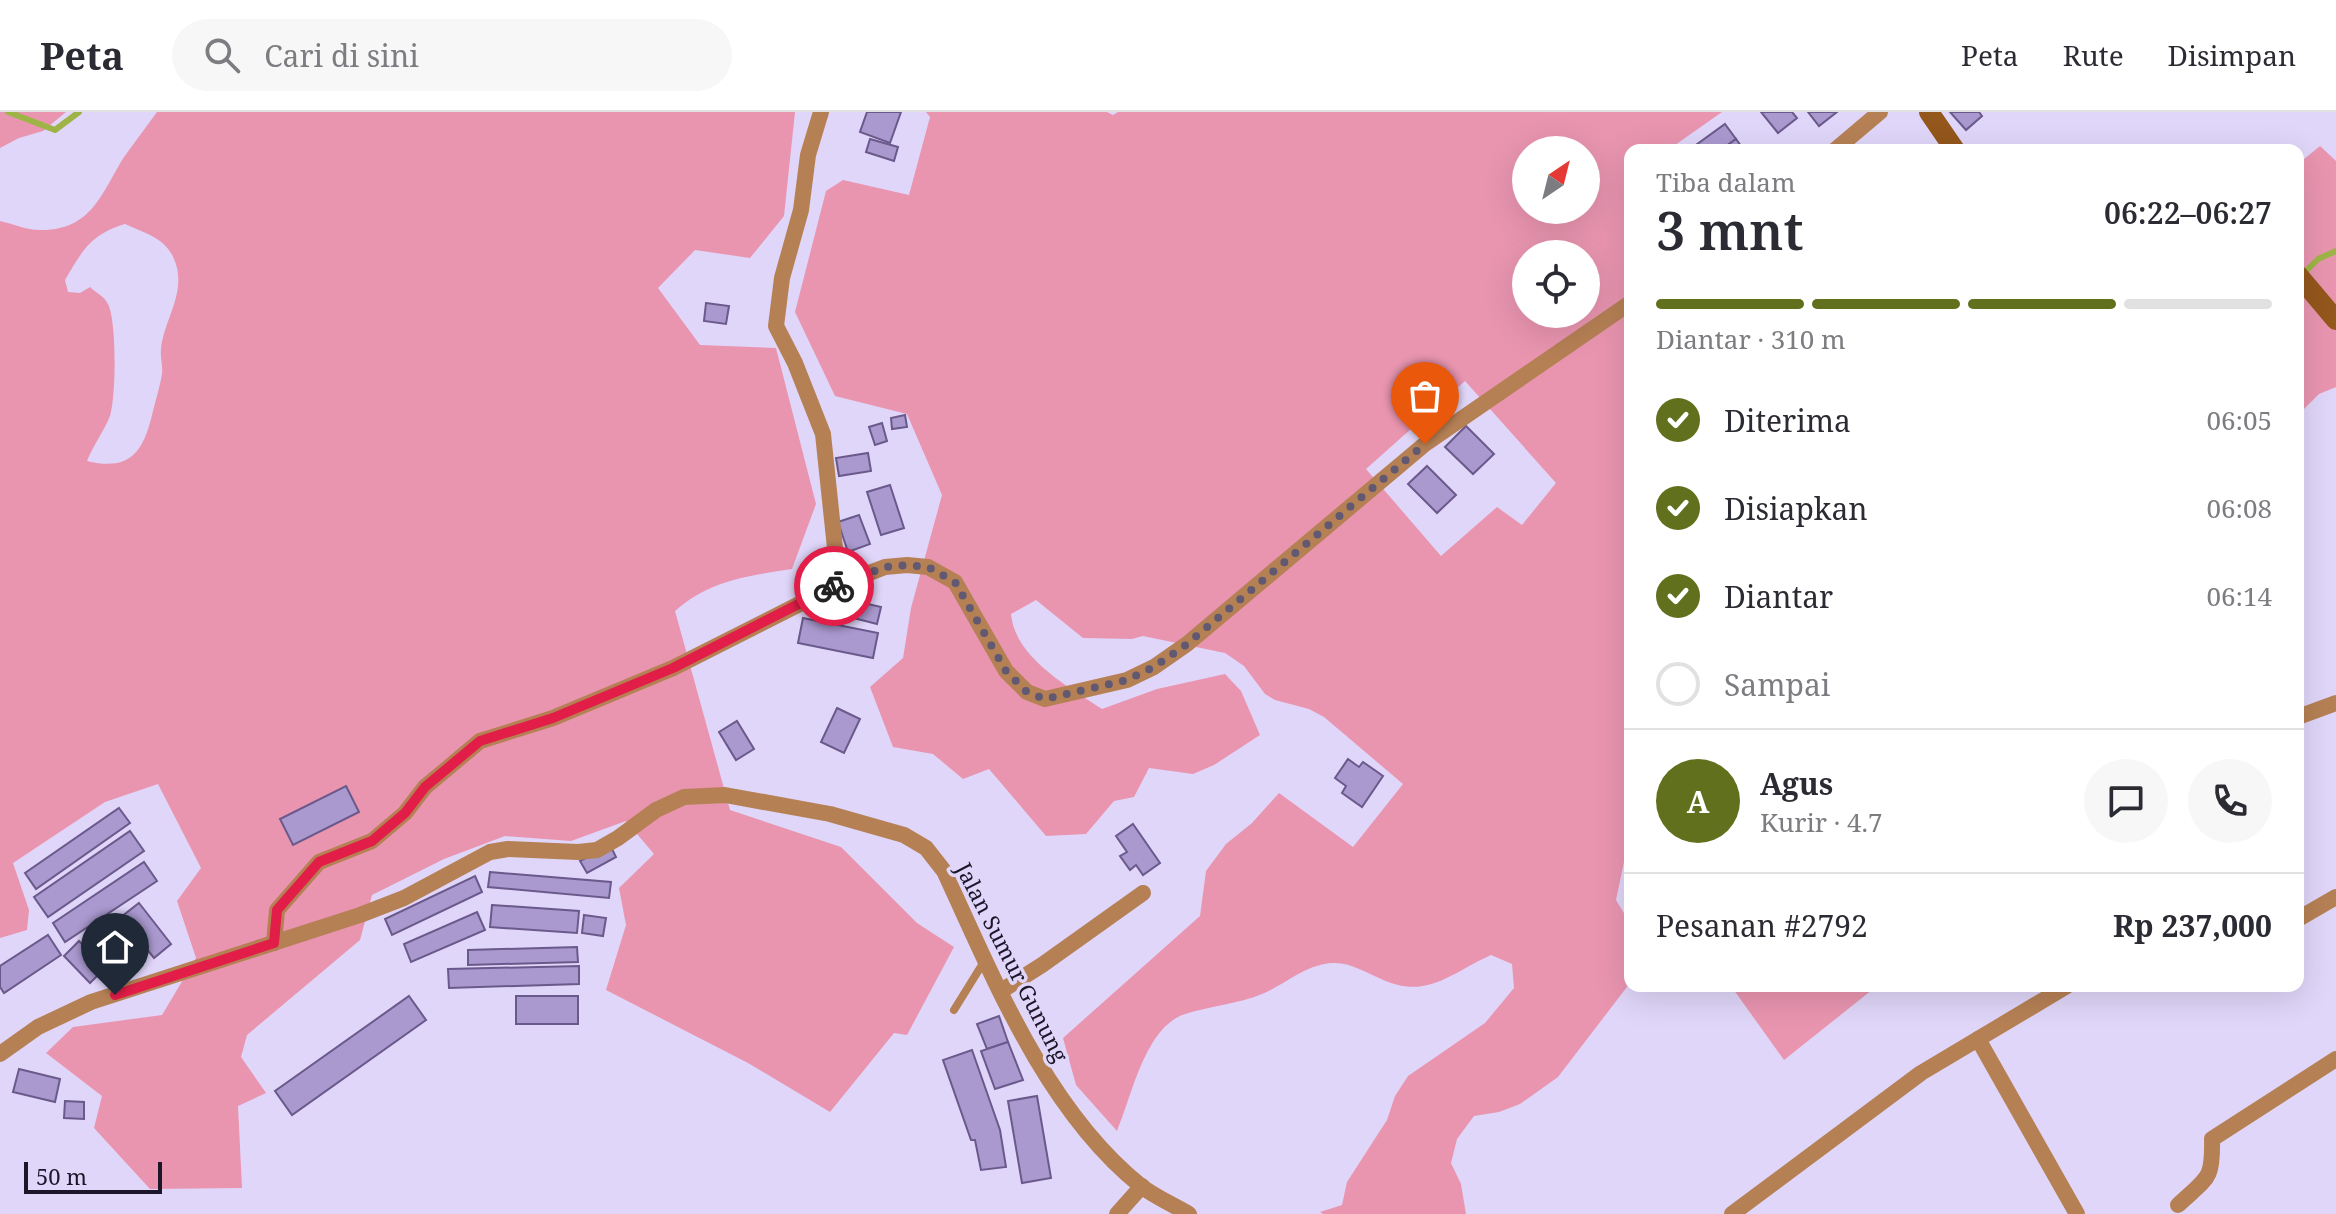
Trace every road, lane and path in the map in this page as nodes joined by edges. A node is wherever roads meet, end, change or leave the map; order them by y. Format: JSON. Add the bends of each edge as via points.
{"nodes":[{"id":1,"x":821,"y":112,"type":"edge"},
{"id":2,"x":1880,"y":112,"type":"edge"},
{"id":3,"x":1929,"y":112,"type":"edge"},
{"id":4,"x":1842,"y":144,"type":"edge"},
{"id":5,"x":1951,"y":144,"type":"edge"},
{"id":6,"x":2304,"y":283,"type":"edge"},
{"id":7,"x":1624,"y":307,"type":"edge"},
{"id":8,"x":2336,"y":320,"type":"edge"},
{"id":9,"x":835,"y":586,"type":"junction"},
{"id":10,"x":2336,"y":703,"type":"edge"},
{"id":11,"x":2304,"y":715,"type":"edge"},
{"id":12,"x":1143,"y":893,"type":"dead end"},
{"id":13,"x":2336,"y":897,"type":"edge"},
{"id":14,"x":2304,"y":916,"type":"edge"},
{"id":15,"x":274,"y":943,"type":"junction"},
{"id":16,"x":985,"y":959,"type":"junction"},
{"id":17,"x":1001,"y":991,"type":"junction"},
{"id":18,"x":2057,"y":992,"type":"edge"},
{"id":19,"x":954,"y":1010,"type":"dead end"},
{"id":20,"x":1978,"y":1039,"type":"junction"},
{"id":21,"x":0,"y":1054,"type":"edge"},
{"id":22,"x":2336,"y":1059,"type":"edge"},
{"id":23,"x":1142,"y":1186,"type":"junction"},
{"id":24,"x":2178,"y":1205,"type":"dead end"},
{"id":25,"x":1117,"y":1214,"type":"edge"},
{"id":26,"x":1189,"y":1214,"type":"edge"},
{"id":27,"x":1732,"y":1214,"type":"edge"},
{"id":28,"x":2077,"y":1214,"type":"edge"}],
"edges":[{"from":1,"to":9,"type":"street","via":[[782,278],[776,326],[823,434]]},
{"from":2,"to":4,"type":"street"},
{"from":3,"to":5,"type":"street"},
{"from":6,"to":8,"type":"street"},
{"from":7,"to":9,"type":"street","via":[[1425,444],[1187,644],[1127,680],[1045,699],[1027,692],[1006,671],[955,582],[928,567],[885,567]]},
{"from":9,"to":15,"type":"street","via":[[673,668],[553,718],[480,741],[372,841],[319,862],[277,910]]},
{"from":10,"to":11,"type":"street"},
{"from":12,"to":17,"type":"street"},
{"from":13,"to":14,"type":"street"},
{"from":15,"to":16,"type":"street","name":"Jalan Sumur Gunung","via":[[404,898],[490,852],[597,850],[684,797],[725,795],[830,814],[904,835],[926,848],[944,871]]},
{"from":15,"to":21,"type":"street","name":"Jalan Sumur Gunung","via":[[91,1002],[38,1027]]},
{"from":16,"to":17,"type":"street","name":"Jalan Sumur Gunung"},
{"from":16,"to":19,"type":"lane"},
{"from":17,"to":23,"type":"street","name":"Jalan Sumur Gunung","via":[[1049,1079],[1091,1135]]},
{"from":18,"to":20,"type":"street"},
{"from":20,"to":27,"type":"street","via":[[1921,1073]]},
{"from":20,"to":28,"type":"street"},
{"from":22,"to":24,"type":"street","via":[[2212,1139],[2210,1173]]},
{"from":23,"to":25,"type":"street"},
{"from":23,"to":26,"type":"street","name":"Jalan Sumur Gunung"}]}
